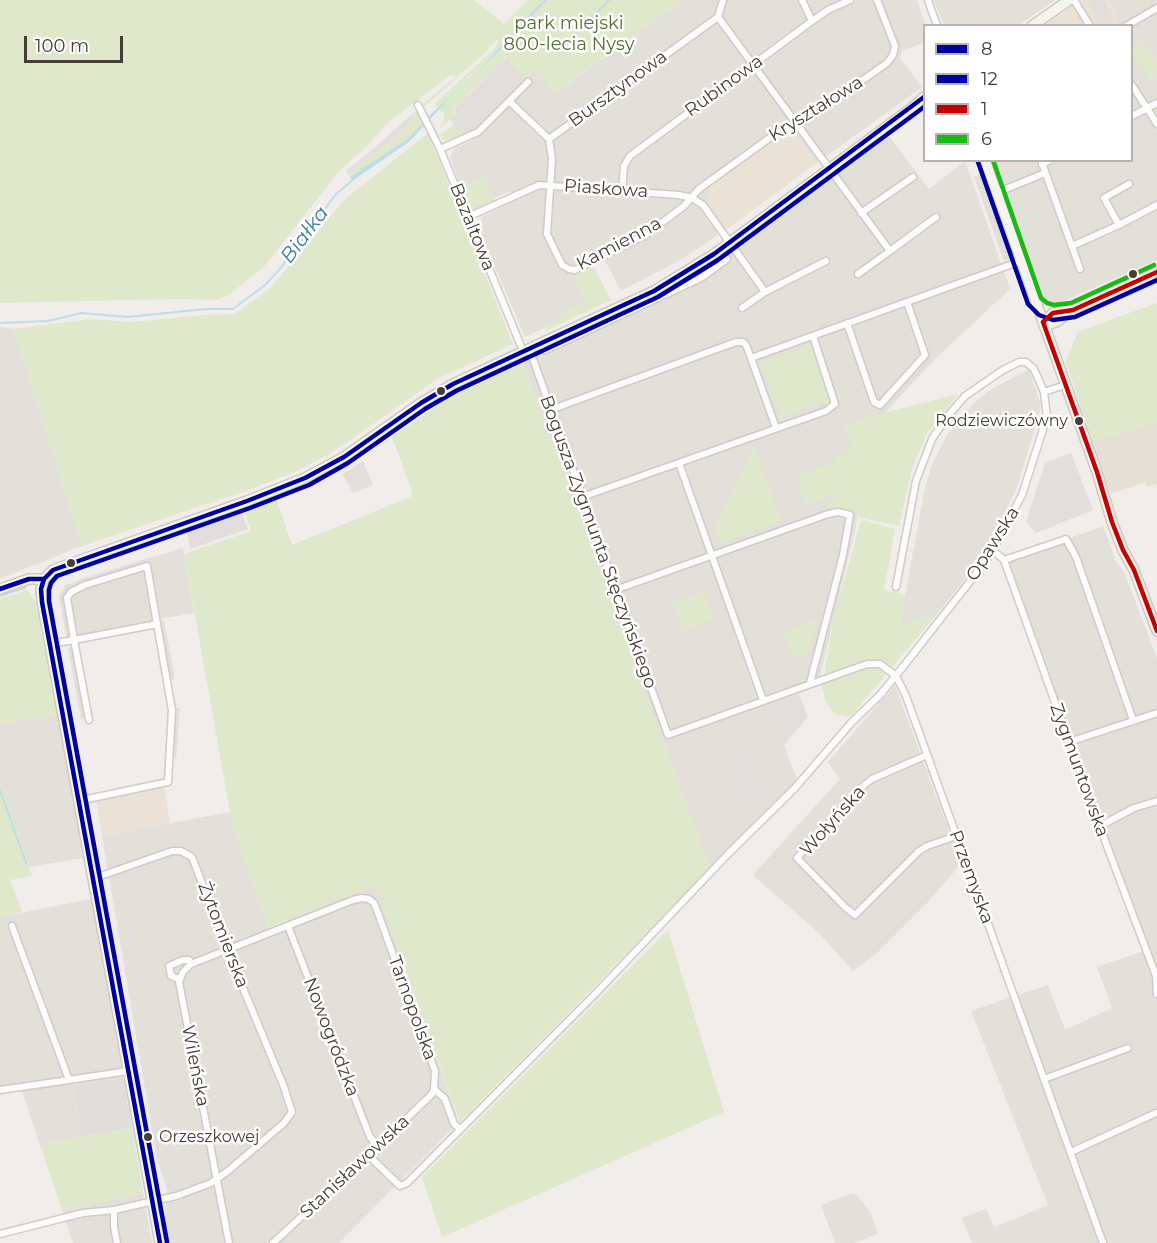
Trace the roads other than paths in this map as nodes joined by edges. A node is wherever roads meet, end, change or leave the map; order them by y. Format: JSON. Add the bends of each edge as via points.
{"nodes":[{"id":1,"x":723,"y":0,"type":"edge"},
{"id":2,"x":802,"y":0,"type":"edge"},
{"id":3,"x":849,"y":0,"type":"edge"},
{"id":4,"x":877,"y":0,"type":"edge"},
{"id":5,"x":928,"y":0,"type":"edge"},
{"id":6,"x":1069,"y":0,"type":"edge"},
{"id":7,"x":1074,"y":0,"type":"edge"},
{"id":8,"x":1154,"y":0,"type":"edge"},
{"id":9,"x":1157,"y":7,"type":"edge"},
{"id":10,"x":718,"y":17,"type":"junction"},
{"id":11,"x":812,"y":21,"type":"junction"},
{"id":12,"x":936,"y":24,"type":"edge"},
{"id":13,"x":1035,"y":24,"type":"edge"},
{"id":14,"x":1089,"y":24,"type":"edge"},
{"id":15,"x":1129,"y":24,"type":"edge"},
{"id":16,"x":753,"y":65,"type":"junction"},
{"id":17,"x":528,"y":82,"type":"dead end"},
{"id":18,"x":1133,"y":88,"type":"edge"},
{"id":19,"x":923,"y":98,"type":"edge"},
{"id":20,"x":509,"y":101,"type":"junction"},
{"id":21,"x":1157,"y":103,"type":"edge"},
{"id":22,"x":923,"y":104,"type":"edge"},
{"id":23,"x":418,"y":105,"type":"dead end"},
{"id":24,"x":1148,"y":107,"type":"junction"},
{"id":25,"x":914,"y":108,"type":"junction"},
{"id":26,"x":1133,"y":115,"type":"edge"},
{"id":27,"x":797,"y":124,"type":"junction"},
{"id":28,"x":1157,"y":124,"type":"edge"},
{"id":29,"x":549,"y":140,"type":"junction"},
{"id":30,"x":440,"y":149,"type":"junction"},
{"id":31,"x":986,"y":162,"type":"edge"},
{"id":32,"x":1042,"y":163,"type":"edge"},
{"id":33,"x":829,"y":169,"type":"junction"},
{"id":34,"x":1045,"y":172,"type":"junction"},
{"id":35,"x":913,"y":177,"type":"dead end"},
{"id":36,"x":1129,"y":184,"type":"dead end"},
{"id":37,"x":550,"y":185,"type":"junction"},
{"id":38,"x":622,"y":191,"type":"junction"},
{"id":39,"x":996,"y":193,"type":"junction"},
{"id":40,"x":692,"y":198,"type":"junction"},
{"id":41,"x":1157,"y":205,"type":"edge"},
{"id":42,"x":861,"y":213,"type":"junction"},
{"id":43,"x":936,"y":217,"type":"dead end"},
{"id":44,"x":468,"y":218,"type":"junction"},
{"id":45,"x":1119,"y":225,"type":"junction"},
{"id":46,"x":729,"y":242,"type":"junction"},
{"id":47,"x":1072,"y":246,"type":"junction"},
{"id":48,"x":890,"y":251,"type":"junction"},
{"id":49,"x":727,"y":260,"type":"dead end"},
{"id":50,"x":826,"y":261,"type":"dead end"},
{"id":51,"x":1021,"y":261,"type":"junction"},
{"id":52,"x":693,"y":267,"type":"junction"},
{"id":53,"x":1080,"y":268,"type":"dead end"},
{"id":54,"x":1157,"y":272,"type":"edge"},
{"id":55,"x":858,"y":274,"type":"dead end"},
{"id":56,"x":701,"y":278,"type":"junction"},
{"id":57,"x":765,"y":292,"type":"junction"},
{"id":58,"x":907,"y":302,"type":"junction"},
{"id":59,"x":1035,"y":302,"type":"junction"},
{"id":60,"x":742,"y":308,"type":"dead end"},
{"id":61,"x":1073,"y":310,"type":"junction"},
{"id":62,"x":1053,"y":313,"type":"junction"},
{"id":63,"x":847,"y":323,"type":"junction"},
{"id":64,"x":1043,"y":324,"type":"junction"},
{"id":65,"x":813,"y":336,"type":"junction"},
{"id":66,"x":542,"y":343,"type":"junction"},
{"id":67,"x":526,"y":350,"type":"junction"},
{"id":68,"x":751,"y":358,"type":"junction"},
{"id":69,"x":1065,"y":385,"type":"junction"},
{"id":70,"x":1044,"y":393,"type":"junction"},
{"id":71,"x":550,"y":410,"type":"junction"},
{"id":72,"x":775,"y":429,"type":"junction"},
{"id":73,"x":679,"y":463,"type":"junction"},
{"id":74,"x":582,"y":497,"type":"junction"},
{"id":75,"x":993,"y":550,"type":"junction"},
{"id":76,"x":711,"y":555,"type":"junction"},
{"id":77,"x":1004,"y":560,"type":"junction"},
{"id":78,"x":44,"y":579,"type":"junction"},
{"id":79,"x":896,"y":587,"type":"dead end"},
{"id":80,"x":0,"y":589,"type":"edge"},
{"id":81,"x":615,"y":590,"type":"junction"},
{"id":82,"x":157,"y":624,"type":"junction"},
{"id":83,"x":1157,"y":631,"type":"edge"},
{"id":84,"x":74,"y":640,"type":"junction"},
{"id":85,"x":49,"y":644,"type":"junction"},
{"id":86,"x":896,"y":676,"type":"junction"},
{"id":87,"x":810,"y":683,"type":"junction"},
{"id":88,"x":763,"y":700,"type":"junction"},
{"id":89,"x":1157,"y":713,"type":"edge"},
{"id":90,"x":89,"y":720,"type":"dead end"},
{"id":91,"x":1133,"y":720,"type":"junction"},
{"id":92,"x":1069,"y":742,"type":"junction"},
{"id":93,"x":927,"y":755,"type":"junction"},
{"id":94,"x":78,"y":801,"type":"junction"},
{"id":95,"x":1157,"y":801,"type":"edge"},
{"id":96,"x":1100,"y":826,"type":"junction"},
{"id":97,"x":957,"y":836,"type":"junction"},
{"id":98,"x":92,"y":879,"type":"junction"},
{"id":99,"x":12,"y":926,"type":"dead end"},
{"id":100,"x":288,"y":926,"type":"junction"},
{"id":101,"x":228,"y":950,"type":"junction"},
{"id":102,"x":191,"y":964,"type":"junction"},
{"id":103,"x":179,"y":979,"type":"junction"},
{"id":104,"x":1157,"y":994,"type":"edge"},
{"id":105,"x":1128,"y":1048,"type":"dead end"},
{"id":106,"x":128,"y":1071,"type":"junction"},
{"id":107,"x":1044,"y":1078,"type":"junction"},
{"id":108,"x":69,"y":1080,"type":"junction"},
{"id":109,"x":434,"y":1089,"type":"junction"},
{"id":110,"x":0,"y":1090,"type":"edge"},
{"id":111,"x":1156,"y":1113,"type":"edge"},
{"id":112,"x":460,"y":1129,"type":"junction"},
{"id":113,"x":378,"y":1146,"type":"junction"},
{"id":114,"x":1071,"y":1152,"type":"junction"},
{"id":115,"x":368,"y":1155,"type":"junction"},
{"id":116,"x":217,"y":1180,"type":"junction"},
{"id":117,"x":152,"y":1202,"type":"junction"},
{"id":118,"x":114,"y":1210,"type":"junction"},
{"id":119,"x":0,"y":1234,"type":"edge"},
{"id":120,"x":117,"y":1243,"type":"edge"},
{"id":121,"x":160,"y":1243,"type":"edge"},
{"id":122,"x":229,"y":1243,"type":"edge"},
{"id":123,"x":273,"y":1243,"type":"edge"},
{"id":124,"x":1103,"y":1243,"type":"edge"}],
"edges":[{"from":1,"to":10,"type":"street"},
{"from":2,"to":11,"type":"street"},
{"from":3,"to":11,"type":"street","name":"Rubinowa"},
{"from":4,"to":27,"type":"street","name":"Kryształowa","via":[[894,42],[890,60]]},
{"from":5,"to":12,"type":"street"},
{"from":6,"to":13,"type":"street"},
{"from":7,"to":14,"type":"street"},
{"from":8,"to":9,"type":"street"},
{"from":9,"to":15,"type":"street"},
{"from":10,"to":16,"type":"street"},
{"from":10,"to":29,"type":"street","name":"Bursztynowa"},
{"from":11,"to":16,"type":"street","name":"Rubinowa"},
{"from":16,"to":27,"type":"street"},
{"from":16,"to":38,"type":"street","name":"Rubinowa","via":[[630,156],[624,166]]},
{"from":17,"to":20,"type":"street"},
{"from":18,"to":24,"type":"street"},
{"from":19,"to":25,"type":"street"},
{"from":20,"to":29,"type":"street"},
{"from":20,"to":30,"type":"street","via":[[478,132]]},
{"from":21,"to":24,"type":"street"},
{"from":22,"to":25,"type":"street"},
{"from":23,"to":30,"type":"street","name":"Bazaltowa"},
{"from":24,"to":26,"type":"street"},
{"from":24,"to":28,"type":"street"},
{"from":25,"to":33,"type":"street"},
{"from":27,"to":33,"type":"street"},
{"from":27,"to":40,"type":"street","name":"Kryształowa","via":[[775,134]]},
{"from":29,"to":37,"type":"street","name":"Kamienna"},
{"from":30,"to":44,"type":"street","name":"Bazaltowa"},
{"from":31,"to":39,"type":"street"},
{"from":32,"to":34,"type":"street"},
{"from":33,"to":42,"type":"street"},
{"from":33,"to":46,"type":"street"},
{"from":34,"to":39,"type":"street"},
{"from":34,"to":47,"type":"street"},
{"from":35,"to":42,"type":"street"},
{"from":36,"to":45,"type":"street","via":[[1104,198]]},
{"from":37,"to":38,"type":"street","name":"Piaskowa"},
{"from":37,"to":40,"type":"street","name":"Kamienna","via":[[548,238],[562,265],[572,270],[647,234]]},
{"from":37,"to":44,"type":"street","name":"Piaskowa","via":[[534,186]]},
{"from":38,"to":40,"type":"street","name":"Piaskowa"},
{"from":39,"to":51,"type":"street"},
{"from":40,"to":46,"type":"street","via":[[703,205]]},
{"from":41,"to":45,"type":"street"},
{"from":42,"to":48,"type":"street"},
{"from":43,"to":48,"type":"street"},
{"from":44,"to":67,"type":"street","name":"Bazaltowa"},
{"from":45,"to":47,"type":"street"},
{"from":46,"to":52,"type":"street"},
{"from":46,"to":57,"type":"street"},
{"from":47,"to":53,"type":"street"},
{"from":48,"to":55,"type":"street"},
{"from":49,"to":56,"type":"street"},
{"from":50,"to":57,"type":"street"},
{"from":51,"to":58,"type":"street"},
{"from":51,"to":59,"type":"street"},
{"from":52,"to":56,"type":"street"},
{"from":52,"to":66,"type":"street","via":[[654,291]]},
{"from":54,"to":61,"type":"street"},
{"from":56,"to":66,"type":"street","via":[[548,349]]},
{"from":57,"to":60,"type":"street"},
{"from":58,"to":63,"type":"street"},
{"from":58,"to":63,"type":"street","via":[[926,356],[883,403],[874,402]]},
{"from":59,"to":62,"type":"street"},
{"from":59,"to":64,"type":"street"},
{"from":61,"to":62,"type":"street"},
{"from":61,"to":64,"type":"street","via":[[1056,322]]},
{"from":62,"to":64,"type":"street"},
{"from":63,"to":65,"type":"street"},
{"from":64,"to":69,"type":"street"},
{"from":65,"to":68,"type":"street"},
{"from":65,"to":72,"type":"street","via":[[835,404]]},
{"from":66,"to":67,"type":"street"},
{"from":67,"to":71,"type":"street","name":"Bogusza Zygmunta Stęczyńskiego"},
{"from":67,"to":78,"type":"street","via":[[453,384],[351,453],[305,478],[53,570]]},
{"from":68,"to":71,"type":"street","via":[[746,345],[736,342]]},
{"from":68,"to":72,"type":"street"},
{"from":69,"to":70,"type":"street"},
{"from":69,"to":83,"type":"street","via":[[1112,522]]},
{"from":70,"to":75,"type":"street","name":"Opawska","via":[[1047,417],[1043,433],[1022,495]]},
{"from":70,"to":79,"type":"street","name":"Opawska","via":[[1031,365],[1019,362],[985,381],[946,418],[932,439],[916,481]]},
{"from":71,"to":74,"type":"street","name":"Bogusza Zygmunta Stęczyńskiego"},
{"from":72,"to":73,"type":"street"},
{"from":73,"to":74,"type":"street"},
{"from":73,"to":76,"type":"street"},
{"from":74,"to":81,"type":"street","name":"Bogusza Zygmunta Stęczyńskiego"},
{"from":75,"to":77,"type":"street","name":"Zygmuntowska"},
{"from":75,"to":86,"type":"street","name":"Opawska"},
{"from":76,"to":81,"type":"street"},
{"from":76,"to":87,"type":"street","via":[[828,514],[850,515]]},
{"from":76,"to":88,"type":"street"},
{"from":77,"to":91,"type":"street","via":[[1066,538],[1076,556]]},
{"from":77,"to":92,"type":"street","name":"Zygmuntowska"},
{"from":78,"to":80,"type":"street","via":[[29,579]]},
{"from":78,"to":85,"type":"street","via":[[41,594]]},
{"from":81,"to":88,"type":"street","name":"Bogusza Zygmunta Stęczyńskiego","via":[[668,735]]},
{"from":82,"to":84,"type":"street"},
{"from":82,"to":84,"type":"street","via":[[147,566],[85,585],[68,595]]},
{"from":82,"to":94,"type":"street","via":[[172,710],[168,782]]},
{"from":84,"to":85,"type":"street"},
{"from":84,"to":90,"type":"street"},
{"from":85,"to":94,"type":"street"},
{"from":86,"to":87,"type":"street","via":[[880,664],[867,664]]},
{"from":86,"to":93,"type":"street","name":"Przemyska"},
{"from":86,"to":112,"type":"street","name":"Opawska","via":[[794,789]]},
{"from":87,"to":88,"type":"street"},
{"from":89,"to":91,"type":"street"},
{"from":91,"to":92,"type":"street"},
{"from":92,"to":96,"type":"street","name":"Zygmuntowska"},
{"from":93,"to":97,"type":"street","name":"Przemyska"},
{"from":93,"to":97,"type":"street","name":"Wołyńska","via":[[863,786],[797,858],[855,915],[919,851]]},
{"from":94,"to":98,"type":"street"},
{"from":95,"to":96,"type":"street"},
{"from":96,"to":104,"type":"street","name":"Zygmuntowska","via":[[1156,976]]},
{"from":97,"to":107,"type":"street","name":"Przemyska"},
{"from":98,"to":101,"type":"street","name":"Żytomierska","via":[[172,851],[188,853],[199,871]]},
{"from":98,"to":106,"type":"street"},
{"from":99,"to":108,"type":"street"},
{"from":100,"to":101,"type":"street"},
{"from":100,"to":109,"type":"street","name":"Tarnopolska","via":[[353,900],[366,898],[374,903],[435,1071]]},
{"from":100,"to":113,"type":"street","name":"Nowogródzka","via":[[370,1137]]},
{"from":101,"to":102,"type":"street"},
{"from":101,"to":116,"type":"street","name":"Żytomierska","via":[[292,1112]]},
{"from":102,"to":103,"type":"street"},
{"from":102,"to":103,"type":"street","name":"Wileńska","via":[[183,960],[169,966],[171,976]]},
{"from":103,"to":116,"type":"street","name":"Wileńska"},
{"from":105,"to":107,"type":"street"},
{"from":106,"to":108,"type":"street"},
{"from":106,"to":117,"type":"street"},
{"from":107,"to":114,"type":"street","name":"Przemyska"},
{"from":108,"to":110,"type":"street"},
{"from":109,"to":112,"type":"street","name":"Tarnopolska","via":[[445,1099],[454,1124]]},
{"from":109,"to":113,"type":"street","name":"Stanisławowska"},
{"from":111,"to":114,"type":"street"},
{"from":112,"to":115,"type":"street","name":"Opawska","via":[[400,1186]]},
{"from":113,"to":115,"type":"street","name":"Stanisławowska"},
{"from":114,"to":124,"type":"street","name":"Przemyska"},
{"from":115,"to":123,"type":"street","name":"Stanisławowska"},
{"from":116,"to":117,"type":"street"},
{"from":116,"to":122,"type":"street","name":"Wileńska"},
{"from":117,"to":118,"type":"street"},
{"from":117,"to":121,"type":"street"},
{"from":118,"to":119,"type":"street","via":[[83,1213]]},
{"from":118,"to":120,"type":"street"}]}
